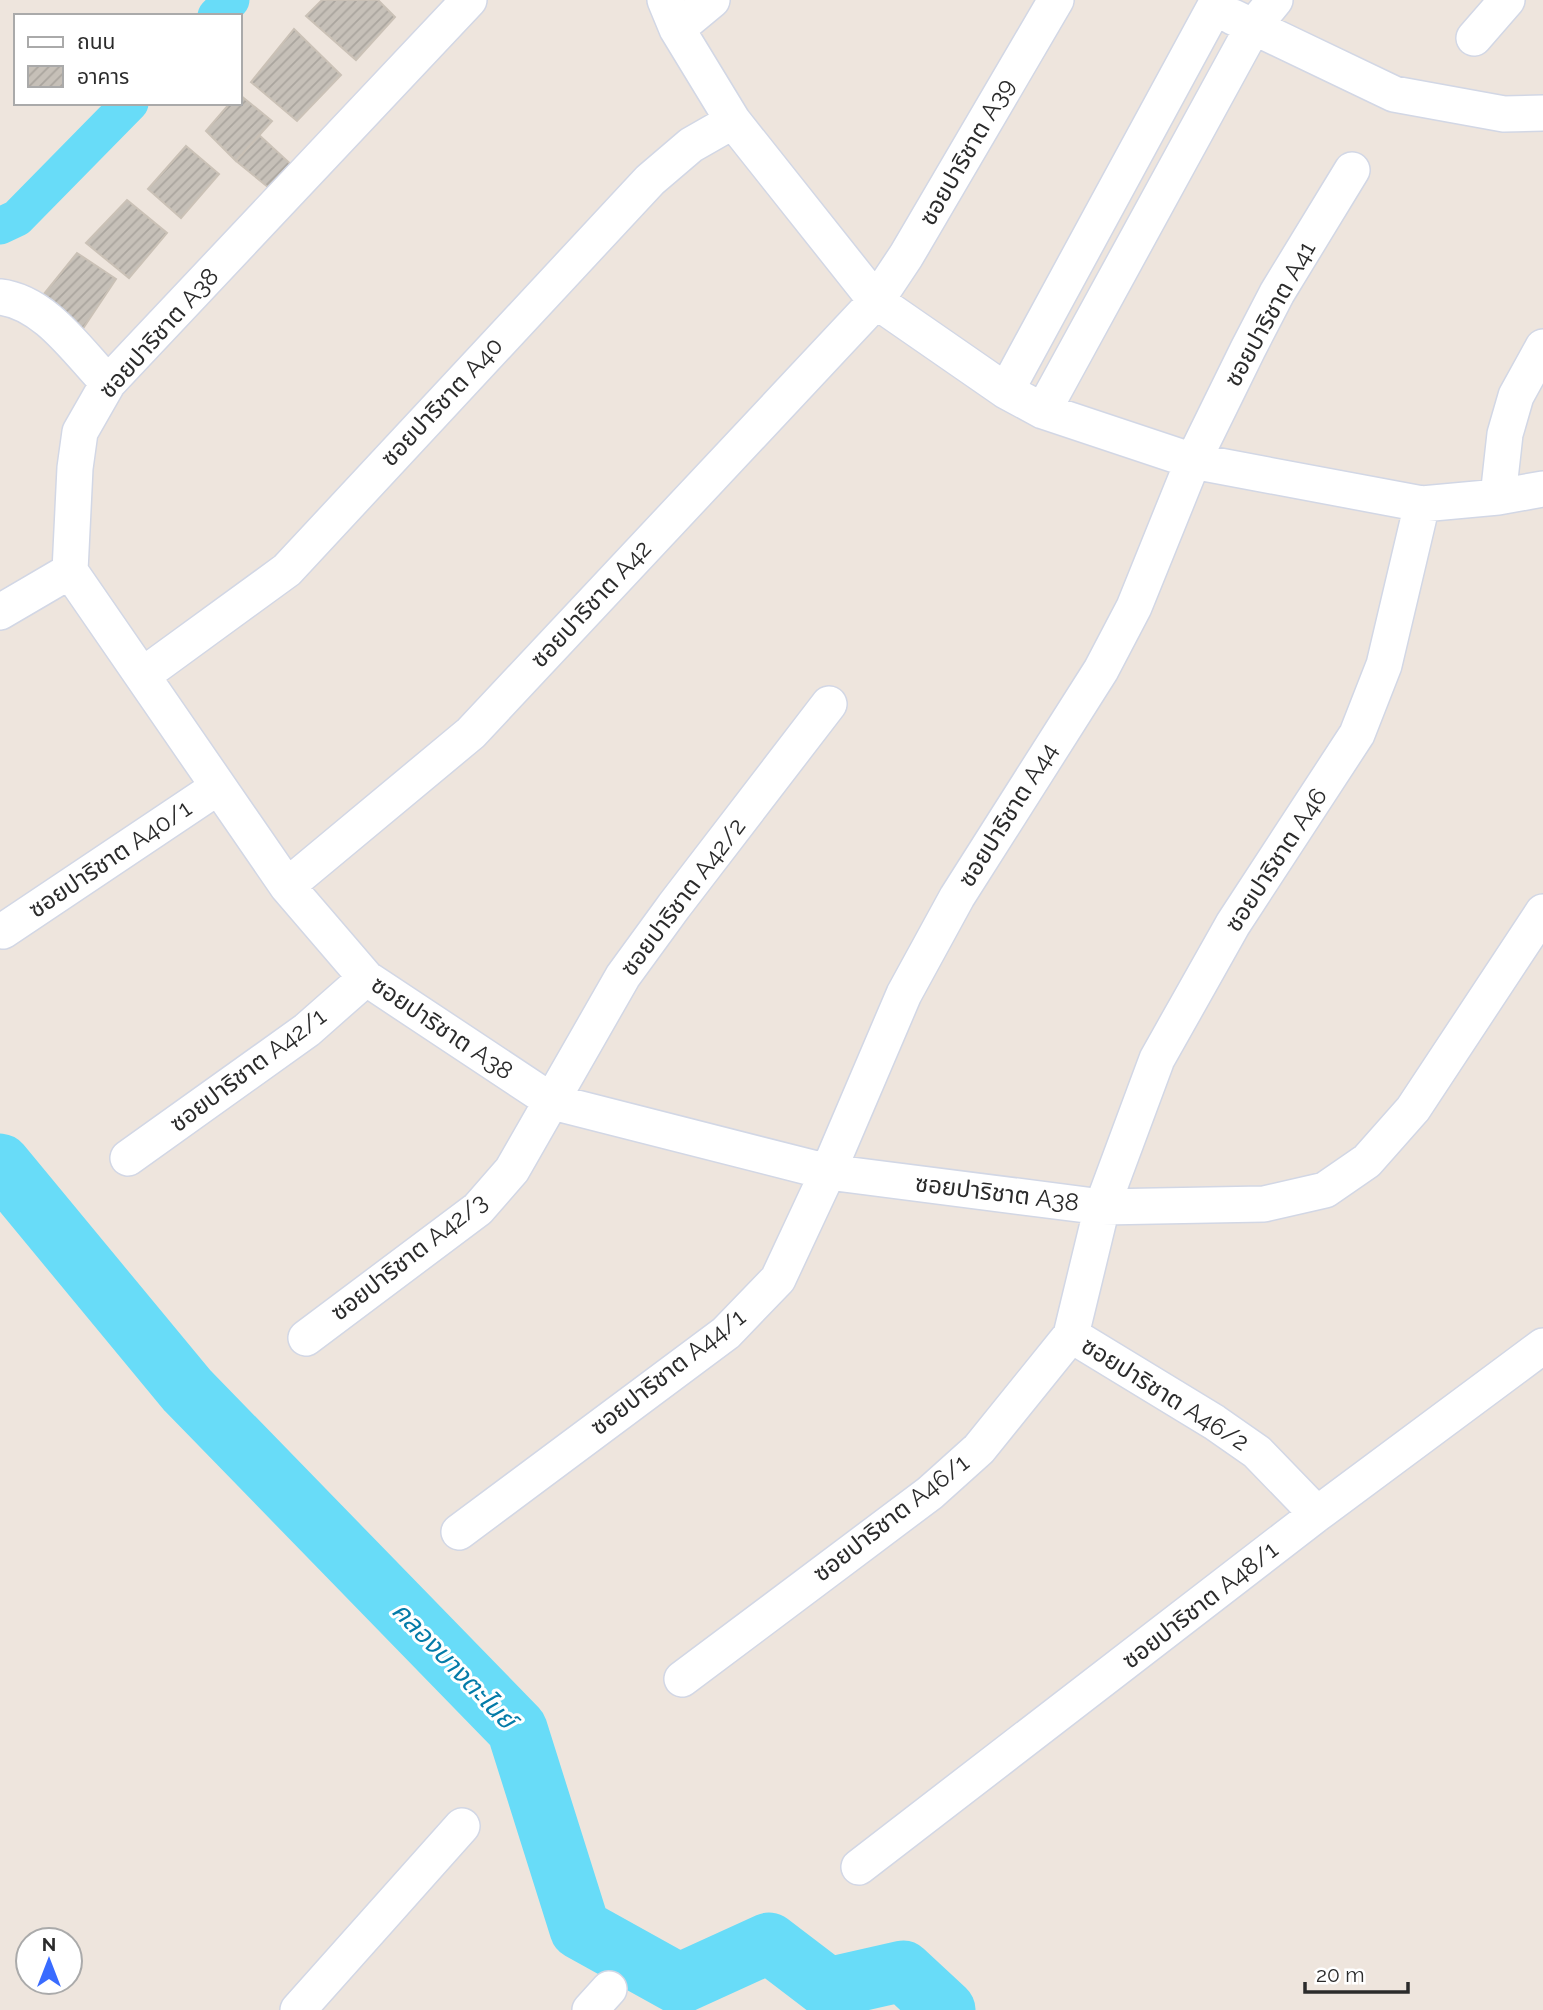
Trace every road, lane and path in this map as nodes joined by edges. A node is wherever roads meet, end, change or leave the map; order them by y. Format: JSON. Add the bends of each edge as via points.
{"nodes":[{"id":1,"x":469,"y":0,"type":"edge"},
{"id":2,"x":712,"y":0,"type":"edge"},
{"id":3,"x":1056,"y":0,"type":"edge"},
{"id":4,"x":1275,"y":0,"type":"edge"},
{"id":5,"x":1507,"y":0,"type":"edge"},
{"id":6,"x":1212,"y":3,"type":"edge"},
{"id":7,"x":671,"y":15,"type":"edge"},
{"id":8,"x":1254,"y":27,"type":"junction"},
{"id":9,"x":1474,"y":38,"type":"dead end"},
{"id":10,"x":1543,"y":113,"type":"edge"},
{"id":11,"x":733,"y":121,"type":"junction"},
{"id":12,"x":1352,"y":170,"type":"dead end"},
{"id":13,"x":0,"y":297,"type":"edge"},
{"id":14,"x":876,"y":301,"type":"junction"},
{"id":15,"x":1543,"y":347,"type":"edge"},
{"id":16,"x":108,"y":383,"type":"junction"},
{"id":17,"x":1006,"y":391,"type":"junction"},
{"id":18,"x":1043,"y":411,"type":"junction"},
{"id":19,"x":1192,"y":461,"type":"junction"},
{"id":20,"x":1543,"y":489,"type":"edge"},
{"id":21,"x":1498,"y":497,"type":"junction"},
{"id":22,"x":1422,"y":504,"type":"junction"},
{"id":23,"x":70,"y":571,"type":"junction"},
{"id":24,"x":0,"y":612,"type":"edge"},
{"id":25,"x":143,"y":675,"type":"junction"},
{"id":26,"x":829,"y":704,"type":"dead end"},
{"id":27,"x":218,"y":787,"type":"junction"},
{"id":28,"x":287,"y":886,"type":"junction"},
{"id":29,"x":1543,"y":912,"type":"edge"},
{"id":30,"x":3,"y":931,"type":"dead end"},
{"id":31,"x":366,"y":978,"type":"junction"},
{"id":32,"x":553,"y":1102,"type":"junction"},
{"id":33,"x":128,"y":1158,"type":"dead end"},
{"id":34,"x":828,"y":1172,"type":"junction"},
{"id":35,"x":1102,"y":1206,"type":"junction"},
{"id":36,"x":1071,"y":1335,"type":"junction"},
{"id":37,"x":306,"y":1338,"type":"dead end"},
{"id":38,"x":1543,"y":1346,"type":"edge"},
{"id":39,"x":1317,"y":1514,"type":"junction"},
{"id":40,"x":459,"y":1531,"type":"dead end"},
{"id":41,"x":682,"y":1679,"type":"dead end"},
{"id":42,"x":462,"y":1826,"type":"dead end"},
{"id":43,"x":859,"y":1867,"type":"dead end"},
{"id":44,"x":298,"y":2010,"type":"edge"}],
"edges":[{"from":1,"to":16,"type":"street","name":"ซอยปาริชาต A38"},
{"from":2,"to":7,"type":"street"},
{"from":3,"to":14,"type":"street","name":"ซอยปาริชาต A39"},
{"from":4,"to":8,"type":"street"},
{"from":5,"to":9,"type":"street"},
{"from":6,"to":8,"type":"street"},
{"from":6,"to":17,"type":"street"},
{"from":7,"to":11,"type":"street"},
{"from":8,"to":10,"type":"street","via":[[1394,94],[1504,114]]},
{"from":8,"to":18,"type":"street"},
{"from":11,"to":14,"type":"street"},
{"from":11,"to":25,"type":"street","name":"ซอยปาริชาต A40","via":[[691,145],[650,180],[287,570]]},
{"from":12,"to":19,"type":"street","name":"ซอยปาริชาต A41","via":[[1278,293]]},
{"from":13,"to":16,"type":"street","via":[[43,313]]},
{"from":14,"to":17,"type":"street"},
{"from":14,"to":28,"type":"street","name":"ซอยปาริชาต A42","via":[[471,733]]},
{"from":15,"to":21,"type":"street","via":[[1516,396]]},
{"from":16,"to":23,"type":"street","name":"ซอยปาริชาต A38","via":[[80,432]]},
{"from":17,"to":18,"type":"street"},
{"from":18,"to":19,"type":"street"},
{"from":19,"to":22,"type":"street"},
{"from":19,"to":34,"type":"street","name":"ซอยปาริชาต A44","via":[[1134,607],[1101,670],[957,897],[904,994]]},
{"from":20,"to":21,"type":"street"},
{"from":21,"to":22,"type":"street"},
{"from":22,"to":35,"type":"street","name":"ซอยปาริชาต A46","via":[[1384,665],[1357,734],[1233,925],[1157,1059]]},
{"from":23,"to":24,"type":"street"},
{"from":23,"to":25,"type":"street","name":"ซอยปาริชาต A38"},
{"from":25,"to":27,"type":"street","name":"ซอยปาริชาต A38"},
{"from":26,"to":32,"type":"street","name":"ซอยปาริชาต A42/2","via":[[623,976]]},
{"from":27,"to":28,"type":"street","name":"ซอยปาริชาต A38"},
{"from":27,"to":30,"type":"street","name":"ซอยปาริชาต A40/1"},
{"from":28,"to":31,"type":"street","name":"ซอยปาริชาต A38"},
{"from":29,"to":35,"type":"street","name":"ซอยปาริชาต A38","via":[[1413,1109],[1367,1161],[1325,1191],[1264,1204]]},
{"from":31,"to":32,"type":"street","name":"ซอยปาริชาต A38"},
{"from":31,"to":33,"type":"street","name":"ซอยปาริชาต A42/1","via":[[307,1030]]},
{"from":32,"to":34,"type":"street","name":"ซอยปาริชาต A38"},
{"from":32,"to":37,"type":"street","name":"ซอยปาริชาต A42/3","via":[[512,1170],[478,1209]]},
{"from":34,"to":35,"type":"street","name":"ซอยปาริชาต A38"},
{"from":34,"to":40,"type":"street","name":"ซอยปาริชาต A44/1","via":[[778,1279],[726,1333]]},
{"from":35,"to":36,"type":"street","name":"ซอยปาริชาต A46/1"},
{"from":36,"to":39,"type":"street","name":"ซอยปาริชาต A46/2","via":[[1257,1452]]},
{"from":36,"to":41,"type":"street","name":"ซอยปาริชาต A46/1","via":[[978,1448],[930,1493]]},
{"from":38,"to":39,"type":"street","name":"ซอยปาริชาต A48/1"},
{"from":39,"to":43,"type":"street","name":"ซอยปาริชาต A48/1"},
{"from":42,"to":44,"type":"street"}]}
